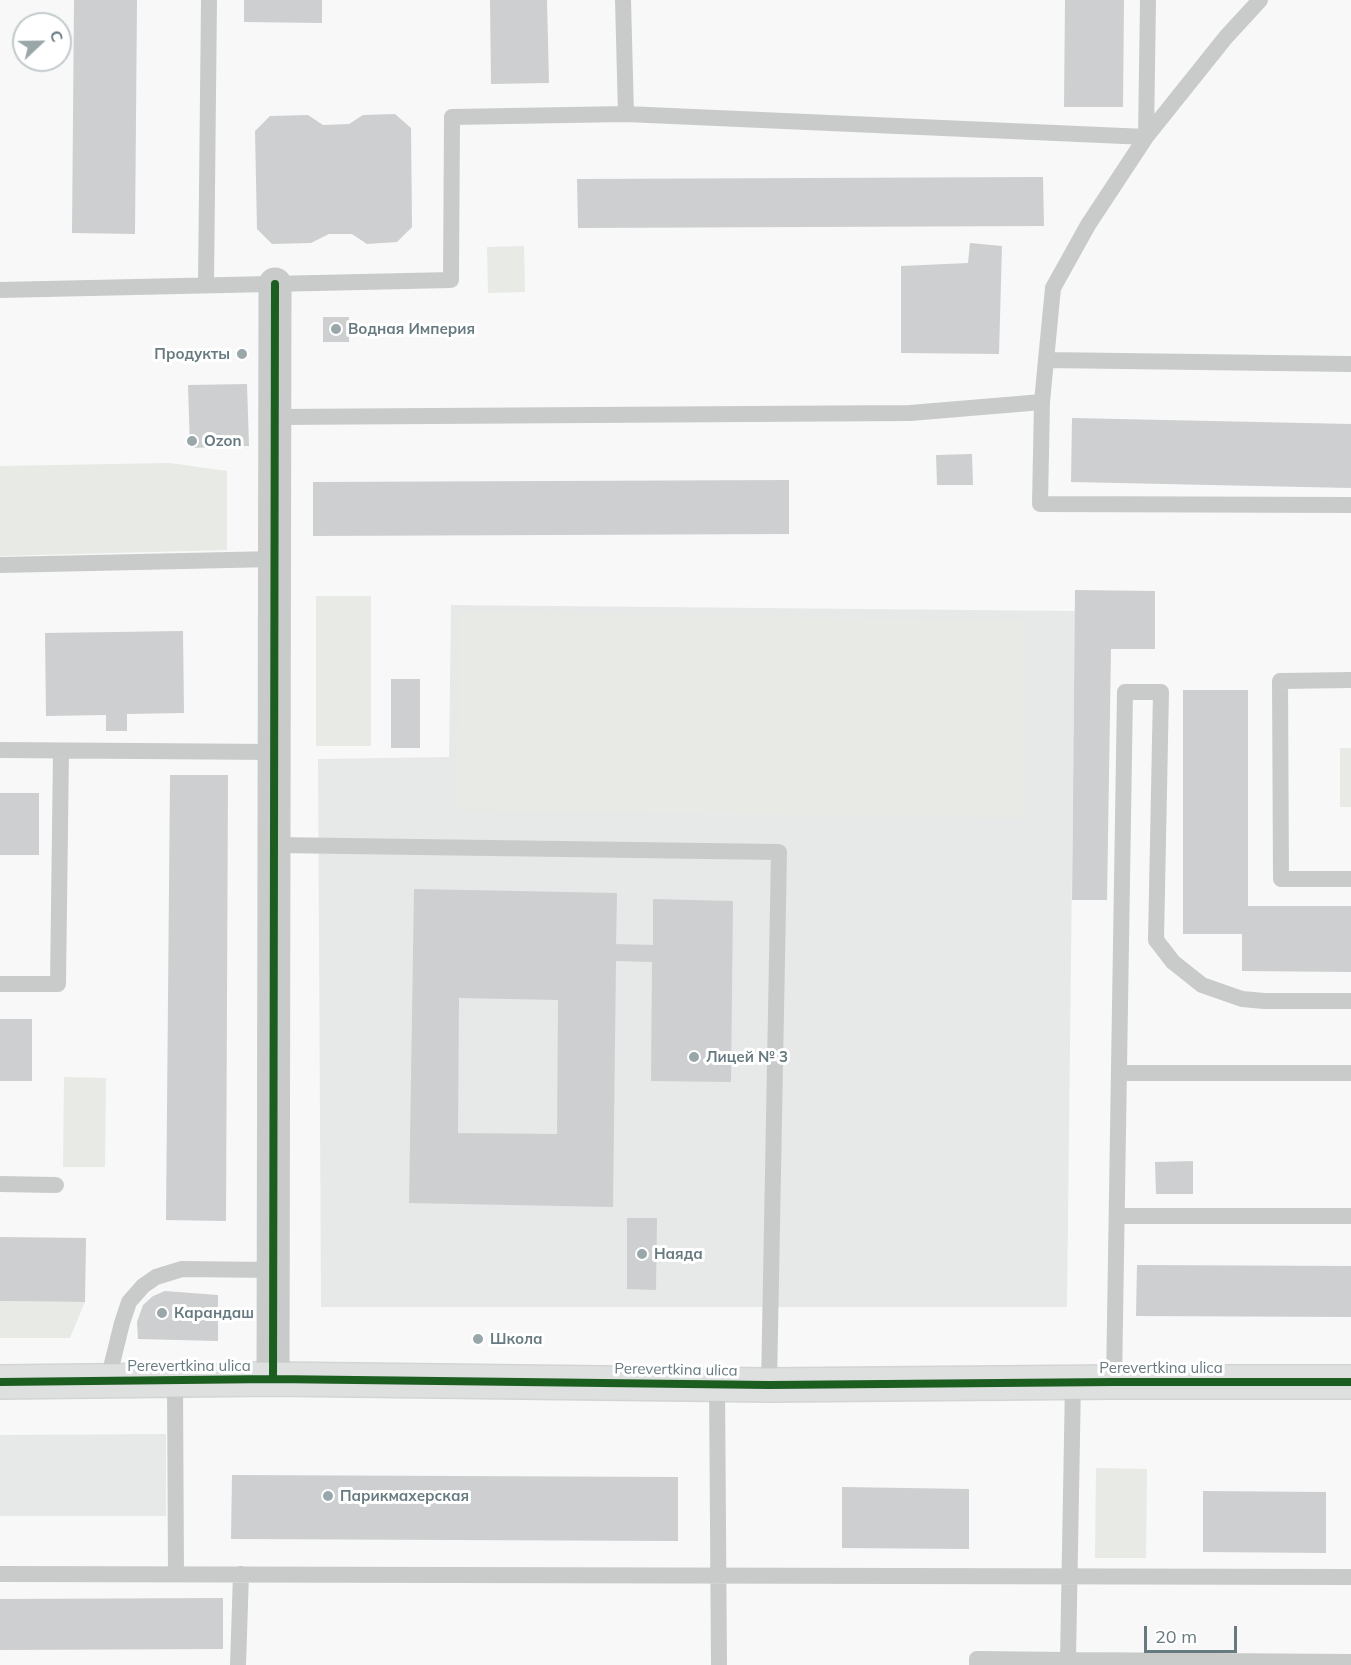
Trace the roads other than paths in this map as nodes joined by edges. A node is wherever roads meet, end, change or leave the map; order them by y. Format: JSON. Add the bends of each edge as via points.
{"nodes":[{"id":1,"x":209,"y":0,"type":"edge"},
{"id":2,"x":623,"y":0,"type":"edge"},
{"id":3,"x":1148,"y":0,"type":"edge"},
{"id":4,"x":1260,"y":0,"type":"edge"},
{"id":5,"x":626,"y":114,"type":"junction"},
{"id":6,"x":1146,"y":137,"type":"junction"},
{"id":7,"x":275,"y":284,"type":"junction"},
{"id":8,"x":206,"y":285,"type":"junction"},
{"id":9,"x":0,"y":290,"type":"edge"},
{"id":10,"x":1046,"y":360,"type":"junction"},
{"id":11,"x":1351,"y":364,"type":"edge"},
{"id":12,"x":1042,"y":402,"type":"junction"},
{"id":13,"x":275,"y":417,"type":"junction"},
{"id":14,"x":1351,"y":505,"type":"edge"},
{"id":15,"x":274,"y":559,"type":"junction"},
{"id":16,"x":0,"y":565,"type":"edge"},
{"id":17,"x":1351,"y":680,"type":"edge"},
{"id":18,"x":0,"y":750,"type":"edge"},
{"id":19,"x":62,"y":751,"type":"junction"},
{"id":20,"x":274,"y":752,"type":"junction"},
{"id":21,"x":274,"y":845,"type":"junction"},
{"id":22,"x":1351,"y":879,"type":"edge"},
{"id":23,"x":0,"y":984,"type":"edge"},
{"id":24,"x":1351,"y":1001,"type":"edge"},
{"id":25,"x":1119,"y":1073,"type":"junction"},
{"id":26,"x":1351,"y":1073,"type":"edge"},
{"id":27,"x":0,"y":1184,"type":"edge"},
{"id":28,"x":56,"y":1185,"type":"dead end"},
{"id":29,"x":1117,"y":1216,"type":"junction"},
{"id":30,"x":1351,"y":1216,"type":"edge"},
{"id":31,"x":273,"y":1270,"type":"junction"},
{"id":32,"x":273,"y":1379,"type":"junction"},
{"id":33,"x":108,"y":1380,"type":"junction"},
{"id":34,"x":176,"y":1380,"type":"junction"},
{"id":35,"x":0,"y":1382,"type":"edge"},
{"id":36,"x":1072,"y":1382,"type":"junction"},
{"id":37,"x":1114,"y":1382,"type":"junction"},
{"id":38,"x":1351,"y":1382,"type":"edge"},
{"id":39,"x":717,"y":1384,"type":"junction"},
{"id":40,"x":769,"y":1385,"type":"junction"},
{"id":41,"x":0,"y":1574,"type":"edge"},
{"id":42,"x":176,"y":1574,"type":"junction"},
{"id":43,"x":241,"y":1575,"type":"junction"},
{"id":44,"x":720,"y":1575,"type":"junction"},
{"id":45,"x":1070,"y":1576,"type":"junction"},
{"id":46,"x":1351,"y":1577,"type":"edge"},
{"id":47,"x":1068,"y":1660,"type":"junction"},
{"id":48,"x":1351,"y":1662,"type":"edge"},
{"id":49,"x":238,"y":1665,"type":"edge"},
{"id":50,"x":719,"y":1665,"type":"edge"},
{"id":51,"x":977,"y":1665,"type":"edge"}],
"edges":[{"from":1,"to":8,"type":"lane"},
{"from":2,"to":5,"type":"lane"},
{"from":3,"to":6,"type":"lane"},
{"from":4,"to":6,"type":"lane"},
{"from":5,"to":6,"type":"lane"},
{"from":5,"to":7,"type":"lane","via":[[452,117],[451,280]]},
{"from":6,"to":10,"type":"lane","via":[[1088,225],[1053,288]]},
{"from":7,"to":8,"type":"lane"},
{"from":7,"to":13,"type":"street"},
{"from":8,"to":9,"type":"lane"},
{"from":10,"to":11,"type":"lane"},
{"from":10,"to":12,"type":"lane"},
{"from":12,"to":13,"type":"lane","via":[[910,413]]},
{"from":12,"to":14,"type":"lane","via":[[1040,504]]},
{"from":13,"to":15,"type":"street"},
{"from":15,"to":16,"type":"lane"},
{"from":15,"to":20,"type":"street"},
{"from":17,"to":22,"type":"lane","via":[[1280,681],[1281,879]]},
{"from":18,"to":19,"type":"lane"},
{"from":19,"to":20,"type":"lane"},
{"from":19,"to":23,"type":"lane","via":[[58,984]]},
{"from":20,"to":21,"type":"street"},
{"from":21,"to":31,"type":"street"},
{"from":21,"to":40,"type":"lane","via":[[779,852]]},
{"from":24,"to":25,"type":"lane","via":[[1242,999],[1202,985],[1173,962],[1156,940],[1161,692],[1125,692]]},
{"from":25,"to":26,"type":"lane"},
{"from":25,"to":29,"type":"lane"},
{"from":27,"to":28,"type":"lane"},
{"from":29,"to":30,"type":"lane"},
{"from":29,"to":37,"type":"lane"},
{"from":31,"to":32,"type":"street"},
{"from":31,"to":33,"type":"lane","via":[[182,1269],[156,1277],[129,1302]]},
{"from":32,"to":34,"type":"street","name":"Perevertkina ulica"},
{"from":32,"to":39,"type":"street","name":"Perevertkina ulica"},
{"from":33,"to":34,"type":"street","name":"Perevertkina ulica"},
{"from":33,"to":35,"type":"street","name":"Perevertkina ulica"},
{"from":34,"to":42,"type":"lane"},
{"from":36,"to":37,"type":"street","name":"Perevertkina ulica"},
{"from":36,"to":40,"type":"street","name":"Perevertkina ulica"},
{"from":36,"to":45,"type":"lane"},
{"from":37,"to":38,"type":"street","name":"Perevertkina ulica"},
{"from":39,"to":40,"type":"street","name":"Perevertkina ulica"},
{"from":39,"to":44,"type":"lane"},
{"from":41,"to":42,"type":"lane"},
{"from":42,"to":43,"type":"lane"},
{"from":43,"to":44,"type":"lane"},
{"from":43,"to":49,"type":"lane"},
{"from":44,"to":45,"type":"lane"},
{"from":44,"to":50,"type":"lane"},
{"from":45,"to":46,"type":"lane"},
{"from":45,"to":47,"type":"lane"},
{"from":47,"to":48,"type":"lane"},
{"from":47,"to":51,"type":"lane","via":[[977,1659]]}]}
